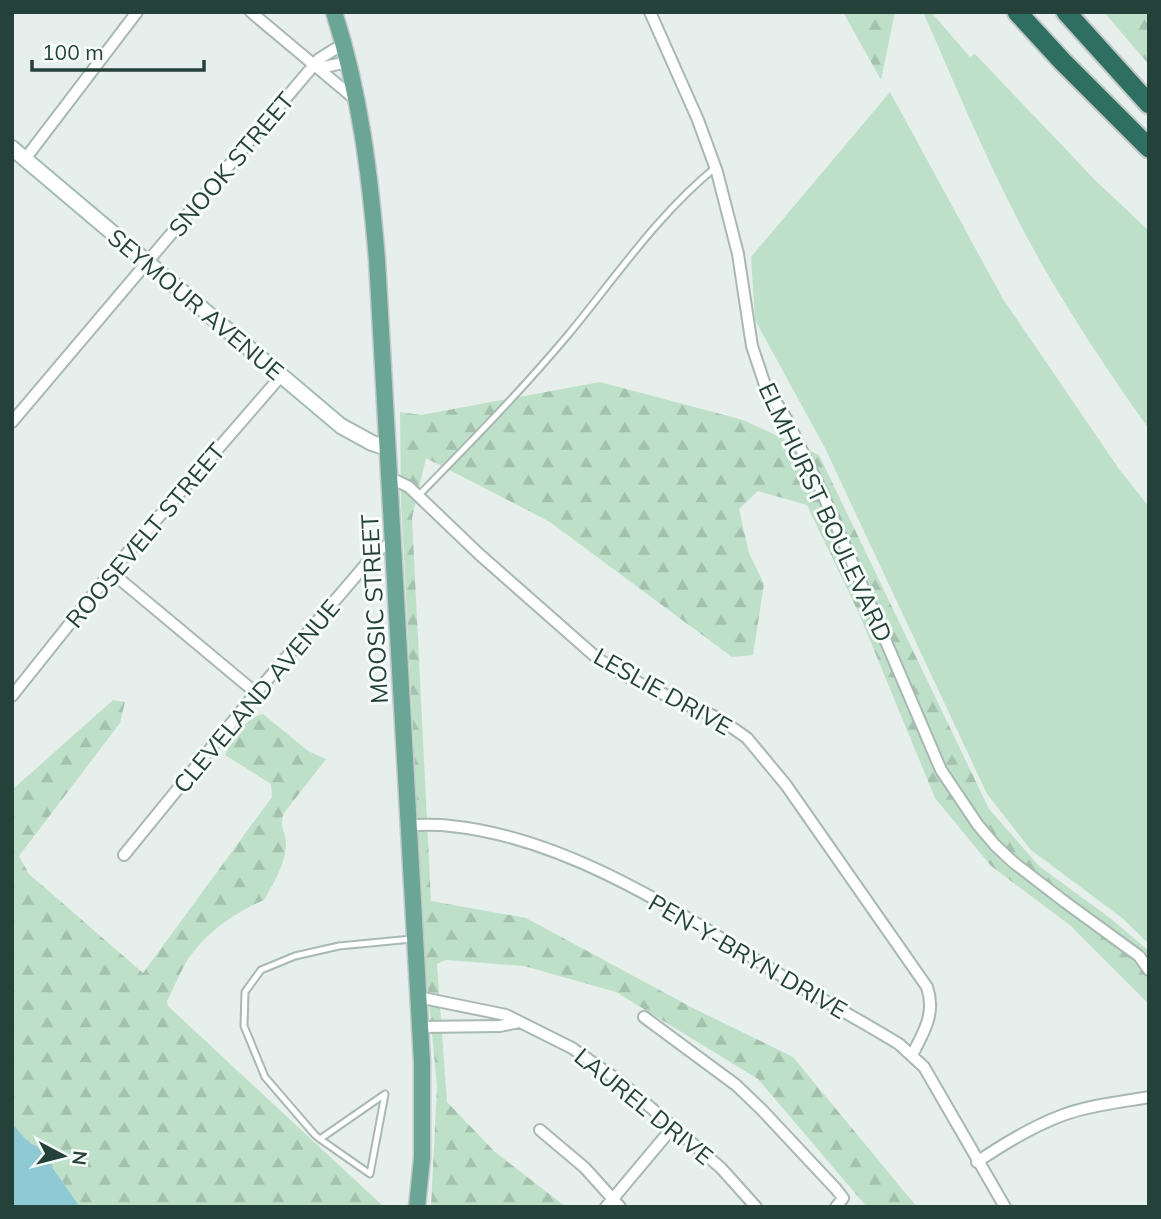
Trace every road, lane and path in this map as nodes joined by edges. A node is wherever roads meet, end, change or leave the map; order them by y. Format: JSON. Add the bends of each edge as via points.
{"nodes":[{"id":1,"x":137,"y":12,"type":"edge"},
{"id":2,"x":251,"y":12,"type":"edge"},
{"id":3,"x":334,"y":12,"type":"edge"},
{"id":4,"x":650,"y":12,"type":"edge"},
{"id":5,"x":1017,"y":12,"type":"edge"},
{"id":6,"x":1066,"y":12,"type":"edge"},
{"id":7,"x":346,"y":54,"type":"junction"},
{"id":8,"x":314,"y":65,"type":"junction"},
{"id":9,"x":358,"y":102,"type":"junction"},
{"id":10,"x":1149,"y":104,"type":"edge"},
{"id":11,"x":12,"y":148,"type":"edge"},
{"id":12,"x":1149,"y":148,"type":"edge"},
{"id":13,"x":25,"y":159,"type":"junction"},
{"id":14,"x":716,"y":167,"type":"junction"},
{"id":15,"x":148,"y":263,"type":"junction"},
{"id":16,"x":281,"y":376,"type":"junction"},
{"id":17,"x":12,"y":422,"type":"edge"},
{"id":18,"x":387,"y":448,"type":"junction"},
{"id":19,"x":389,"y":477,"type":"junction"},
{"id":20,"x":418,"y":496,"type":"junction"},
{"id":21,"x":393,"y":543,"type":"junction"},
{"id":22,"x":111,"y":572,"type":"junction"},
{"id":23,"x":256,"y":693,"type":"junction"},
{"id":24,"x":12,"y":696,"type":"edge"},
{"id":25,"x":408,"y":825,"type":"junction"},
{"id":26,"x":124,"y":855,"type":"dead end"},
{"id":27,"x":415,"y":939,"type":"junction"},
{"id":28,"x":1149,"y":970,"type":"edge"},
{"id":29,"x":418,"y":998,"type":"junction"},
{"id":30,"x":645,"y":1017,"type":"dead end"},
{"id":31,"x":519,"y":1022,"type":"junction"},
{"id":32,"x":420,"y":1027,"type":"junction"},
{"id":33,"x":912,"y":1055,"type":"junction"},
{"id":34,"x":1149,"y":1097,"type":"edge"},
{"id":35,"x":673,"y":1127,"type":"junction"},
{"id":36,"x":540,"y":1130,"type":"dead end"},
{"id":37,"x":320,"y":1139,"type":"junction"},
{"id":38,"x":977,"y":1162,"type":"junction"},
{"id":39,"x":613,"y":1204,"type":"edge"},
{"id":40,"x":843,"y":1204,"type":"edge"},
{"id":41,"x":417,"y":1207,"type":"edge"},
{"id":42,"x":756,"y":1207,"type":"edge"},
{"id":43,"x":1005,"y":1207,"type":"edge"}],
"edges":[{"from":1,"to":13,"type":"street"},
{"from":2,"to":8,"type":"street"},
{"from":3,"to":7,"type":"main road","name":"MOOSIC STREET"},
{"from":4,"to":14,"type":"street","name":"ELMHURST BOULEVARD"},
{"from":5,"to":12,"type":"highway"},
{"from":6,"to":10,"type":"highway"},
{"from":7,"to":8,"type":"street","name":"SNOOK STREET","via":[[335,49]]},
{"from":7,"to":9,"type":"main road","name":"MOOSIC STREET"},
{"from":8,"to":9,"type":"street"},
{"from":8,"to":15,"type":"street","name":"SNOOK STREET"},
{"from":9,"to":18,"type":"main road","name":"MOOSIC STREET","via":[[374,218]]},
{"from":11,"to":13,"type":"street","name":"SEYMOUR AVENUE"},
{"from":13,"to":15,"type":"street","name":"SEYMOUR AVENUE"},
{"from":14,"to":20,"type":"lane","via":[[693,185],[558,346]]},
{"from":14,"to":28,"type":"street","name":"ELMHURST BOULEVARD","via":[[738,254],[752,346],[765,385],[822,492],[941,769],[978,825],[1004,853],[1139,956]]},
{"from":15,"to":16,"type":"street","name":"SEYMOUR AVENUE"},
{"from":15,"to":17,"type":"street","name":"SNOOK STREET"},
{"from":16,"to":18,"type":"street","name":"SEYMOUR AVENUE","via":[[341,426]]},
{"from":16,"to":22,"type":"street","name":"ROOSEVELT STREET"},
{"from":18,"to":19,"type":"main road","name":"MOOSIC STREET"},
{"from":19,"to":20,"type":"street","name":"LESLIE DRIVE"},
{"from":19,"to":21,"type":"main road","name":"MOOSIC STREET"},
{"from":20,"to":33,"type":"street","name":"LESLIE DRIVE","via":[[597,658],[633,680],[720,719],[751,742],[927,987],[932,1003],[929,1021]]},
{"from":21,"to":23,"type":"street","name":"CLEVELAND AVENUE","via":[[367,563]]},
{"from":21,"to":25,"type":"main road","name":"MOOSIC STREET"},
{"from":22,"to":23,"type":"street"},
{"from":22,"to":24,"type":"street","name":"ROOSEVELT STREET"},
{"from":23,"to":26,"type":"street","name":"CLEVELAND AVENUE"},
{"from":25,"to":27,"type":"main road","name":"MOOSIC STREET"},
{"from":25,"to":33,"type":"street","name":"PEN-Y-BRYN DRIVE","via":[[451,826],[494,835],[587,864],[731,944]]},
{"from":27,"to":29,"type":"main road","name":"MOOSIC STREET"},
{"from":27,"to":37,"type":"lane","via":[[339,946],[295,956],[261,970],[245,992],[244,1026],[265,1077]]},
{"from":29,"to":31,"type":"street","name":"LAUREL DRIVE","via":[[506,1015]]},
{"from":29,"to":32,"type":"main road","name":"MOOSIC STREET"},
{"from":30,"to":40,"type":"street","via":[[736,1085]]},
{"from":31,"to":32,"type":"street"},
{"from":31,"to":35,"type":"street","name":"LAUREL DRIVE","via":[[572,1048]]},
{"from":32,"to":41,"type":"main road","name":"MOOSIC STREET","via":[[423,1116]]},
{"from":33,"to":38,"type":"street","name":"PEN-Y-BRYN DRIVE","via":[[924,1068]]},
{"from":34,"to":38,"type":"street","via":[[1064,1114]]},
{"from":35,"to":39,"type":"street"},
{"from":35,"to":42,"type":"street","name":"LAUREL DRIVE","via":[[721,1168]]},
{"from":36,"to":39,"type":"street","via":[[585,1168]]},
{"from":37,"to":37,"type":"lane","via":[[370,1174],[385,1094],[374,1101]]},
{"from":38,"to":43,"type":"street","name":"PEN-Y-BRYN DRIVE"}]}
